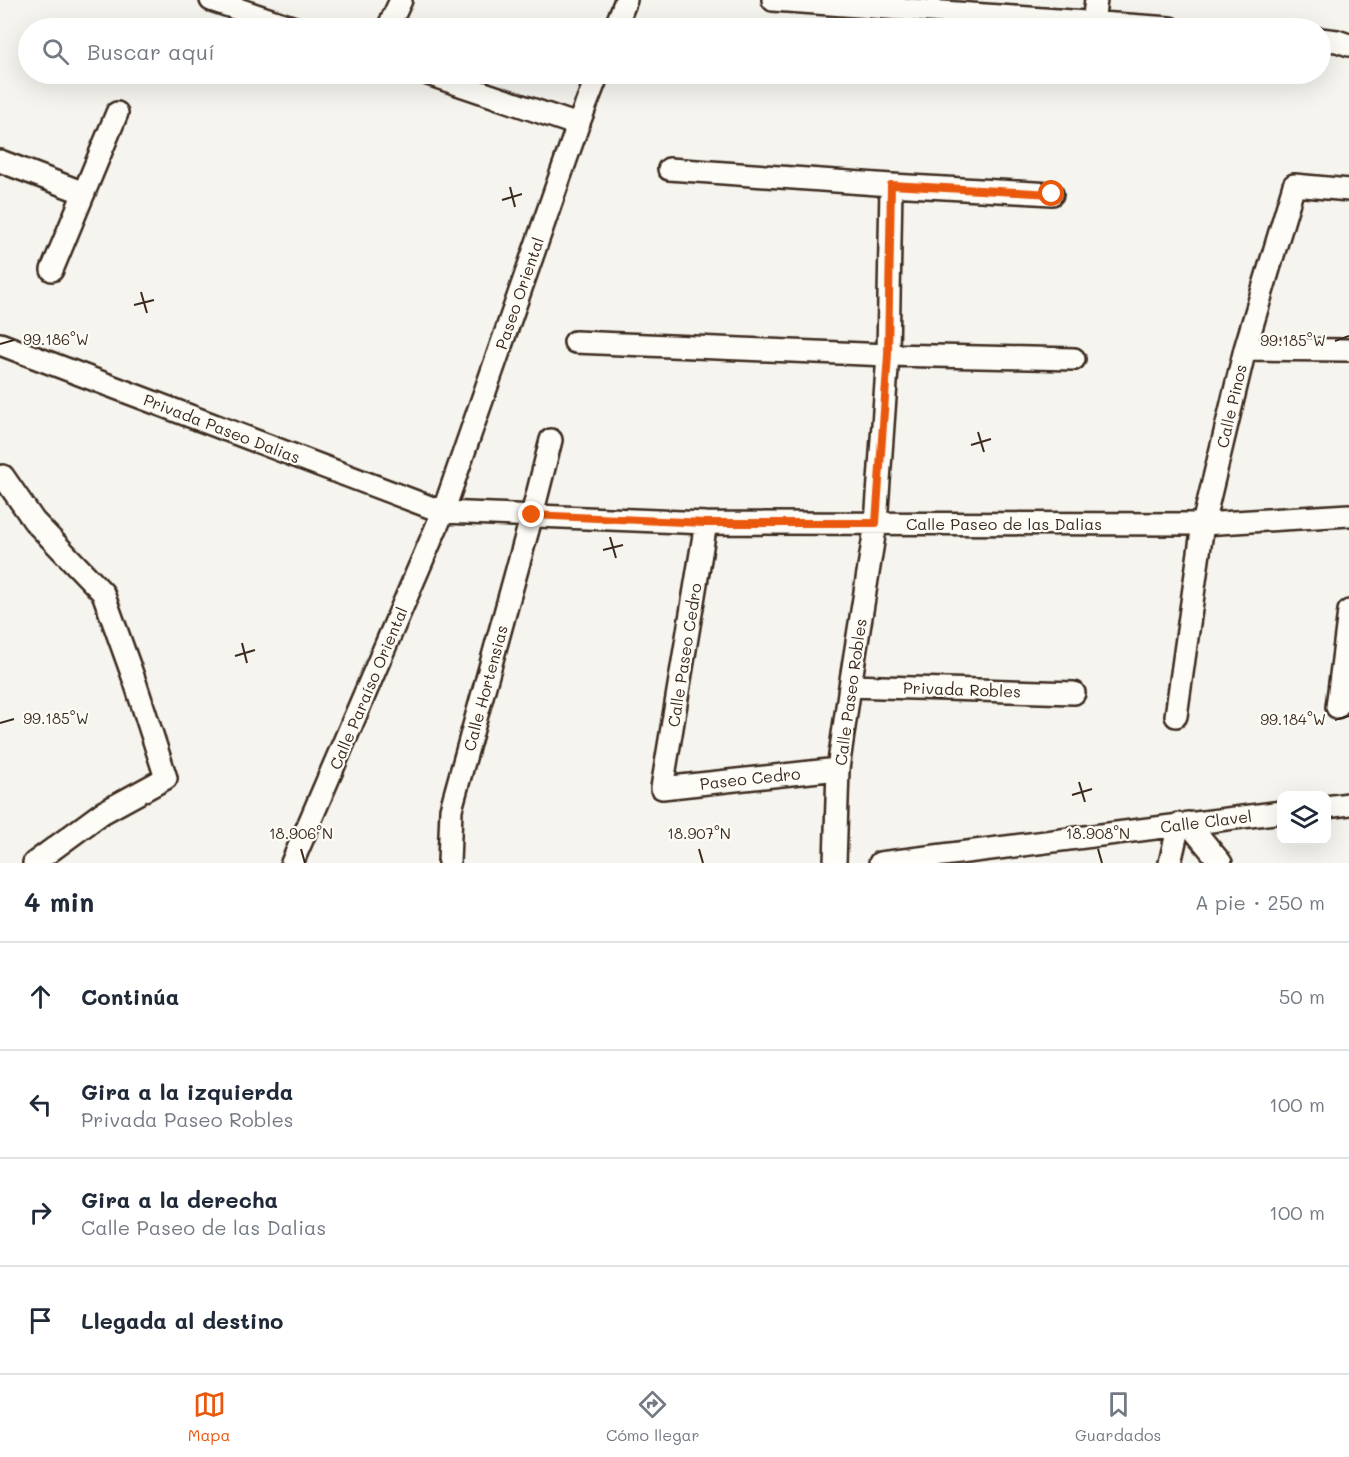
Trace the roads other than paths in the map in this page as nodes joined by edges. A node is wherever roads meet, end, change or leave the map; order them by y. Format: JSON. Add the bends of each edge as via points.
{"nodes":[{"id":1,"x":211,"y":0,"type":"edge"},
{"id":2,"x":401,"y":0,"type":"edge"},
{"id":3,"x":626,"y":0,"type":"edge"},
{"id":4,"x":773,"y":0,"type":"edge"},
{"id":5,"x":1096,"y":0,"type":"edge"},
{"id":6,"x":265,"y":18,"type":"edge"},
{"id":7,"x":393,"y":18,"type":"edge"},
{"id":8,"x":619,"y":18,"type":"edge"},
{"id":9,"x":1023,"y":18,"type":"edge"},
{"id":10,"x":1094,"y":18,"type":"edge"},
{"id":11,"x":1331,"y":40,"type":"edge"},
{"id":12,"x":1349,"y":45,"type":"edge"},
{"id":13,"x":457,"y":84,"type":"edge"},
{"id":14,"x":594,"y":84,"type":"edge"},
{"id":15,"x":117,"y":113,"type":"dead end"},
{"id":16,"x":578,"y":125,"type":"junction"},
{"id":17,"x":0,"y":161,"type":"edge"},
{"id":18,"x":669,"y":169,"type":"dead end"},
{"id":19,"x":891,"y":185,"type":"junction"},
{"id":20,"x":1349,"y":190,"type":"edge"},
{"id":21,"x":84,"y":193,"type":"junction"},
{"id":22,"x":1052,"y":194,"type":"dead end"},
{"id":23,"x":52,"y":270,"type":"dead end"},
{"id":24,"x":575,"y":342,"type":"dead end"},
{"id":25,"x":0,"y":344,"type":"edge"},
{"id":26,"x":1245,"y":349,"type":"junction"},
{"id":27,"x":1349,"y":350,"type":"edge"},
{"id":28,"x":888,"y":355,"type":"junction"},
{"id":29,"x":1074,"y":359,"type":"dead end"},
{"id":30,"x":551,"y":440,"type":"dead end"},
{"id":31,"x":3,"y":476,"type":"dead end"},
{"id":32,"x":443,"y":512,"type":"junction"},
{"id":33,"x":532,"y":515,"type":"junction"},
{"id":34,"x":1349,"y":515,"type":"edge"},
{"id":35,"x":705,"y":523,"type":"junction"},
{"id":36,"x":876,"y":523,"type":"junction"},
{"id":37,"x":1203,"y":524,"type":"junction"},
{"id":38,"x":1349,"y":611,"type":"edge"},
{"id":39,"x":850,"y":686,"type":"junction"},
{"id":40,"x":1074,"y":693,"type":"dead end"},
{"id":41,"x":1337,"y":707,"type":"dead end"},
{"id":42,"x":1176,"y":716,"type":"dead end"},
{"id":43,"x":838,"y":769,"type":"junction"},
{"id":44,"x":662,"y":788,"type":"joint"},
{"id":45,"x":1349,"y":804,"type":"edge"},
{"id":46,"x":1331,"y":806,"type":"edge"},
{"id":47,"x":1277,"y":812,"type":"edge"},
{"id":48,"x":1184,"y":824,"type":"junction"},
{"id":49,"x":34,"y":863,"type":"edge"},
{"id":50,"x":292,"y":863,"type":"edge"},
{"id":51,"x":448,"y":863,"type":"edge"},
{"id":52,"x":835,"y":863,"type":"edge"},
{"id":53,"x":880,"y":863,"type":"edge"},
{"id":54,"x":1170,"y":863,"type":"edge"},
{"id":55,"x":1221,"y":863,"type":"edge"}],
"edges":[{"from":1,"to":6,"type":"street"},
{"from":2,"to":7,"type":"street"},
{"from":3,"to":8,"type":"street"},
{"from":4,"to":9,"type":"street"},
{"from":5,"to":10,"type":"street"},
{"from":11,"to":12,"type":"street"},
{"from":13,"to":16,"type":"street"},
{"from":14,"to":16,"type":"street","name":"Paseo Oriental"},
{"from":15,"to":21,"type":"street"},
{"from":16,"to":32,"type":"street","name":"Paseo Oriental"},
{"from":17,"to":21,"type":"street"},
{"from":18,"to":19,"type":"street"},
{"from":19,"to":22,"type":"street"},
{"from":19,"to":28,"type":"street","name":"Calle Paseo Robles"},
{"from":20,"to":26,"type":"street","name":"Calle Pinos","via":[[1294,185]]},
{"from":21,"to":23,"type":"street"},
{"from":24,"to":28,"type":"street"},
{"from":25,"to":32,"type":"street","name":"Privada Paseo Dalias"},
{"from":26,"to":27,"type":"street"},
{"from":26,"to":37,"type":"street","name":"Calle Pinos"},
{"from":28,"to":29,"type":"street"},
{"from":28,"to":36,"type":"street","name":"Calle Paseo Robles"},
{"from":30,"to":33,"type":"street","name":"Calle Hortensias"},
{"from":31,"to":49,"type":"street","via":[[34,521],[103,593],[166,778],[102,813]]},
{"from":32,"to":33,"type":"street","name":"Calle Paseo de las Dalias"},
{"from":32,"to":50,"type":"street","name":"Calle Paraíso Oriental"},
{"from":33,"to":35,"type":"street","name":"Calle Paseo de las Dalias"},
{"from":33,"to":51,"type":"street","name":"Calle Hortensias","via":[[451,809]]},
{"from":34,"to":37,"type":"street","name":"Calle Paseo de las Dalias"},
{"from":35,"to":36,"type":"street","name":"Calle Paseo de las Dalias"},
{"from":35,"to":44,"type":"street","name":"Calle Paseo Cedro"},
{"from":36,"to":37,"type":"street","name":"Calle Paseo de las Dalias"},
{"from":36,"to":39,"type":"street","name":"Calle Paseo Robles"},
{"from":37,"to":42,"type":"street","name":"Calle Pinos"},
{"from":38,"to":41,"type":"street"},
{"from":39,"to":40,"type":"street","name":"Privada Robles"},
{"from":39,"to":43,"type":"street","name":"Calle Paseo Robles"},
{"from":43,"to":44,"type":"street","name":"Paseo Cedro"},
{"from":43,"to":52,"type":"street","name":"Calle Paseo Robles"},
{"from":45,"to":46,"type":"street"},
{"from":47,"to":48,"type":"street","name":"Calle Clavel"},
{"from":48,"to":53,"type":"street","name":"Calle Clavel"},
{"from":48,"to":54,"type":"street"},
{"from":48,"to":55,"type":"street"}]}
